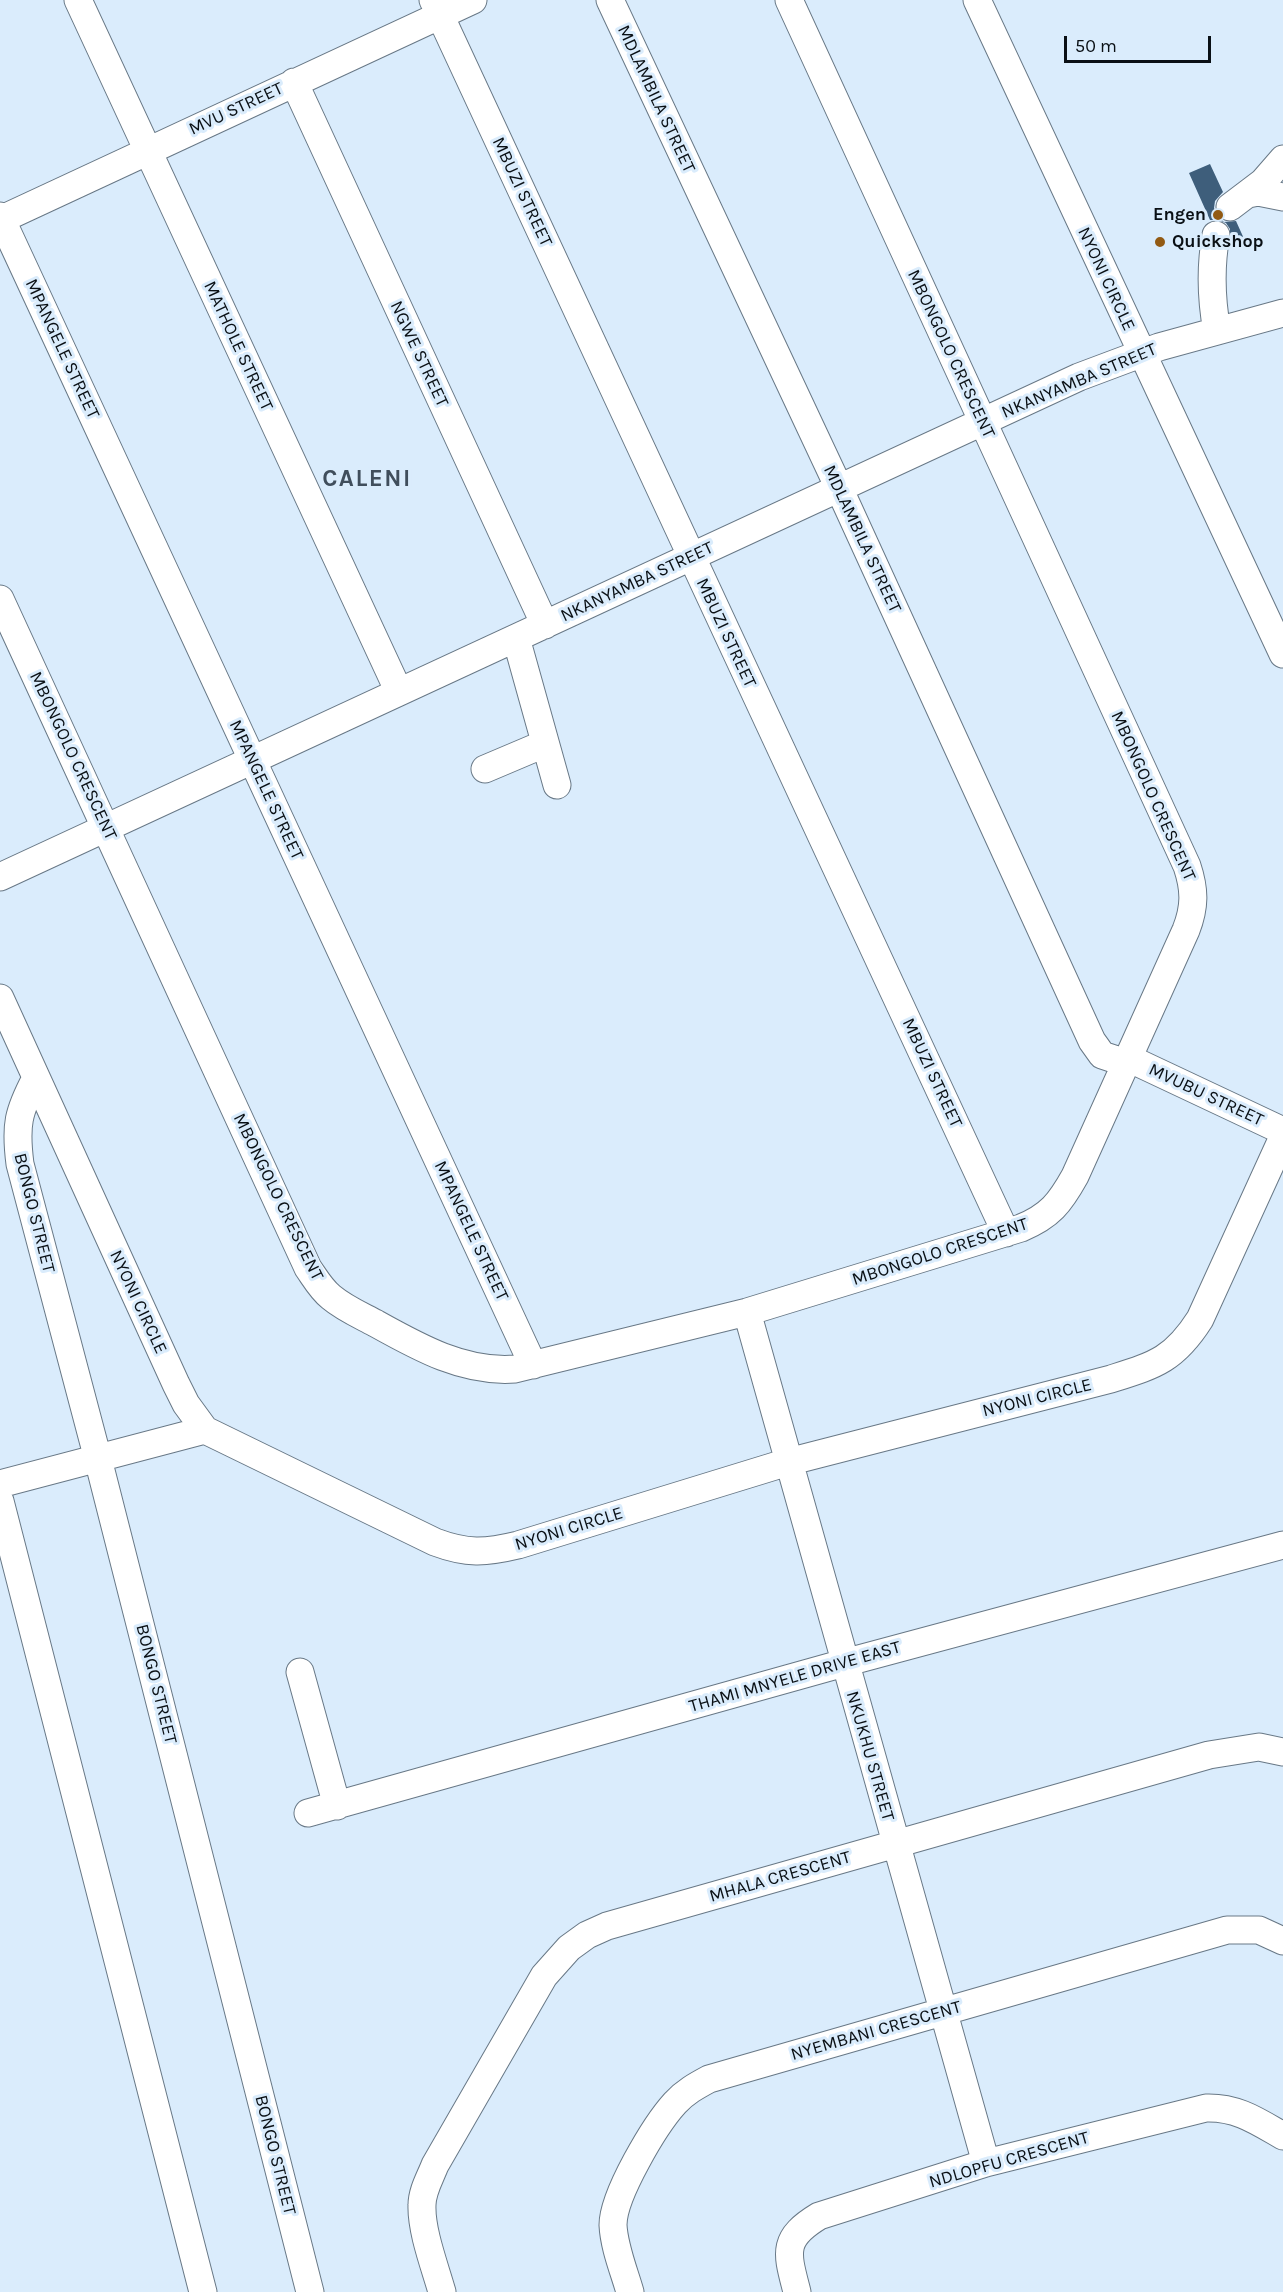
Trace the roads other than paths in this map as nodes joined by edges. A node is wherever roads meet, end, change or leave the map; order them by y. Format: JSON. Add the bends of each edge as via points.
{"nodes":[{"id":1,"x":78,"y":0,"type":"edge"},
{"id":2,"x":473,"y":0,"type":"edge"},
{"id":3,"x":610,"y":0,"type":"edge"},
{"id":4,"x":789,"y":0,"type":"edge"},
{"id":5,"x":976,"y":0,"type":"edge"},
{"id":6,"x":437,"y":8,"type":"edge"},
{"id":7,"x":294,"y":82,"type":"junction"},
{"id":8,"x":146,"y":150,"type":"junction"},
{"id":9,"x":1283,"y":159,"type":"edge"},
{"id":10,"x":1283,"y":196,"type":"edge"},
{"id":11,"x":1,"y":218,"type":"edge"},
{"id":12,"x":1216,"y":235,"type":"dead end"},
{"id":13,"x":1283,"y":313,"type":"edge"},
{"id":14,"x":1217,"y":331,"type":"junction"},
{"id":15,"x":1140,"y":353,"type":"junction"},
{"id":16,"x":982,"y":422,"type":"junction"},
{"id":17,"x":839,"y":488,"type":"junction"},
{"id":18,"x":691,"y":557,"type":"junction"},
{"id":19,"x":0,"y":599,"type":"edge"},
{"id":20,"x":545,"y":625,"type":"junction"},
{"id":21,"x":516,"y":638,"type":"junction"},
{"id":22,"x":1283,"y":654,"type":"edge"},
{"id":23,"x":399,"y":692,"type":"junction"},
{"id":24,"x":544,"y":744,"type":"junction"},
{"id":25,"x":252,"y":760,"type":"junction"},
{"id":26,"x":485,"y":769,"type":"dead end"},
{"id":27,"x":557,"y":785,"type":"dead end"},
{"id":28,"x":107,"y":829,"type":"junction"},
{"id":29,"x":0,"y":877,"type":"edge"},
{"id":30,"x":0,"y":998,"type":"edge"},
{"id":31,"x":1119,"y":1058,"type":"junction"},
{"id":32,"x":36,"y":1078,"type":"junction"},
{"id":33,"x":1283,"y":1131,"type":"edge"},
{"id":34,"x":1283,"y":1137,"type":"edge"},
{"id":35,"x":1006,"y":1233,"type":"junction"},
{"id":36,"x":747,"y":1312,"type":"junction"},
{"id":37,"x":533,"y":1365,"type":"junction"},
{"id":38,"x":206,"y":1430,"type":"junction"},
{"id":39,"x":99,"y":1459,"type":"junction"},
{"id":40,"x":788,"y":1462,"type":"junction"},
{"id":41,"x":0,"y":1484,"type":"edge"},
{"id":42,"x":0,"y":1501,"type":"edge"},
{"id":43,"x":1283,"y":1545,"type":"edge"},
{"id":44,"x":844,"y":1663,"type":"junction"},
{"id":45,"x":300,"y":1672,"type":"dead end"},
{"id":46,"x":1283,"y":1752,"type":"edge"},
{"id":47,"x":337,"y":1806,"type":"junction"},
{"id":48,"x":308,"y":1813,"type":"dead end"},
{"id":49,"x":896,"y":1844,"type":"junction"},
{"id":50,"x":1283,"y":1941,"type":"edge"},
{"id":51,"x":942,"y":2012,"type":"junction"},
{"id":52,"x":1283,"y":2136,"type":"edge"},
{"id":53,"x":986,"y":2163,"type":"junction"},
{"id":54,"x":203,"y":2292,"type":"edge"},
{"id":55,"x":310,"y":2292,"type":"edge"},
{"id":56,"x":442,"y":2292,"type":"edge"},
{"id":57,"x":630,"y":2292,"type":"edge"},
{"id":58,"x":797,"y":2292,"type":"edge"}],
"edges":[{"from":1,"to":8,"type":"street","name":"MATHOLE STREET"},
{"from":2,"to":6,"type":"street","name":"MVU STREET"},
{"from":3,"to":17,"type":"street","name":"MDLAMBILA STREET"},
{"from":4,"to":16,"type":"street","name":"MBONGOLO CRESCENT"},
{"from":5,"to":15,"type":"street","name":"NYONI CIRCLE"},
{"from":6,"to":7,"type":"street","name":"MVU STREET"},
{"from":6,"to":18,"type":"street","name":"MBUZI STREET"},
{"from":7,"to":8,"type":"street","name":"MVU STREET"},
{"from":7,"to":20,"type":"street","name":"NGWE STREET"},
{"from":8,"to":11,"type":"street","name":"MVU STREET"},
{"from":8,"to":23,"type":"street","name":"MATHOLE STREET"},
{"from":9,"to":10,"type":"street","via":[[1239,201],[1258,192]]},
{"from":11,"to":25,"type":"street","name":"MPANGELE STREET"},
{"from":12,"to":14,"type":"street","via":[[1212,279]]},
{"from":13,"to":14,"type":"street","name":"NKANYAMBA STREET"},
{"from":14,"to":15,"type":"street","name":"NKANYAMBA STREET"},
{"from":15,"to":16,"type":"street","name":"NKANYAMBA STREET"},
{"from":15,"to":22,"type":"street","name":"NYONI CIRCLE"},
{"from":16,"to":17,"type":"street","name":"NKANYAMBA STREET"},
{"from":16,"to":31,"type":"street","name":"MBONGOLO CRESCENT","via":[[1187,866],[1194,889],[1186,930]]},
{"from":17,"to":18,"type":"street","name":"NKANYAMBA STREET"},
{"from":17,"to":31,"type":"street","name":"MDLAMBILA STREET","via":[[1088,1032]]},
{"from":18,"to":20,"type":"street","name":"NKANYAMBA STREET"},
{"from":18,"to":35,"type":"street","name":"MBUZI STREET"},
{"from":19,"to":28,"type":"street","name":"MBONGOLO CRESCENT"},
{"from":20,"to":21,"type":"street","name":"NKANYAMBA STREET"},
{"from":21,"to":23,"type":"street","name":"NKANYAMBA STREET"},
{"from":21,"to":24,"type":"street"},
{"from":23,"to":25,"type":"street","name":"NKANYAMBA STREET"},
{"from":24,"to":26,"type":"street"},
{"from":24,"to":27,"type":"street"},
{"from":25,"to":28,"type":"street","name":"NKANYAMBA STREET"},
{"from":25,"to":37,"type":"street","name":"MPANGELE STREET"},
{"from":28,"to":29,"type":"street","name":"NKANYAMBA STREET"},
{"from":28,"to":37,"type":"street","name":"MBONGOLO CRESCENT","via":[[308,1268],[322,1289],[391,1332],[460,1363],[504,1370]]},
{"from":30,"to":32,"type":"street","name":"NYONI CIRCLE"},
{"from":31,"to":33,"type":"street","name":"MVUBU STREET"},
{"from":31,"to":35,"type":"street","name":"MBONGOLO CRESCENT","via":[[1107,1102],[1075,1176],[1056,1206],[1035,1222]]},
{"from":32,"to":38,"type":"street","name":"NYONI CIRCLE","via":[[176,1384],[190,1411]]},
{"from":32,"to":39,"type":"street","name":"BONGO STREET","via":[[17,1122],[20,1164]]},
{"from":34,"to":40,"type":"street","name":"NYONI CIRCLE","via":[[1200,1319],[1188,1338],[1166,1359],[1111,1379]]},
{"from":35,"to":36,"type":"street","name":"MBONGOLO CRESCENT"},
{"from":36,"to":37,"type":"street","name":"MBONGOLO CRESCENT"},
{"from":36,"to":40,"type":"street","name":"NKUKHU STREET"},
{"from":38,"to":39,"type":"street"},
{"from":38,"to":40,"type":"street","name":"NYONI CIRCLE","via":[[435,1542],[470,1552],[518,1545]]},
{"from":39,"to":41,"type":"street"},
{"from":39,"to":55,"type":"street","name":"BONGO STREET"},
{"from":40,"to":44,"type":"street","name":"NKUKHU STREET"},
{"from":42,"to":54,"type":"street"},
{"from":43,"to":44,"type":"street","name":"THAMI MNYELE DRIVE EAST"},
{"from":44,"to":47,"type":"street","name":"THAMI MNYELE DRIVE EAST"},
{"from":44,"to":49,"type":"street","name":"NKUKHU STREET"},
{"from":45,"to":47,"type":"street"},
{"from":46,"to":49,"type":"street","name":"MHALA CRESCENT","via":[[1259,1747],[1209,1755]]},
{"from":47,"to":48,"type":"street","name":"THAMI MNYELE DRIVE EAST"},
{"from":49,"to":51,"type":"street","name":"NKUKHU STREET"},
{"from":49,"to":56,"type":"street","name":"MHALA CRESCENT","via":[[607,1926],[569,1948],[544,1976],[425,2188],[423,2222]]},
{"from":50,"to":51,"type":"street","name":"NYEMBANI CRESCENT","via":[[1259,1930],[1227,1930]]},
{"from":51,"to":53,"type":"street","name":"NKUKHU STREET"},
{"from":51,"to":57,"type":"street","name":"NYEMBANI CRESCENT","via":[[709,2079],[683,2095],[644,2148],[616,2206],[614,2237]]},
{"from":52,"to":53,"type":"street","name":"NDLOPFU CRESCENT","via":[[1243,2113],[1206,2108]]},
{"from":53,"to":58,"type":"street","name":"NDLOPFU CRESCENT","via":[[819,2216],[801,2228],[790,2245]]}]}
